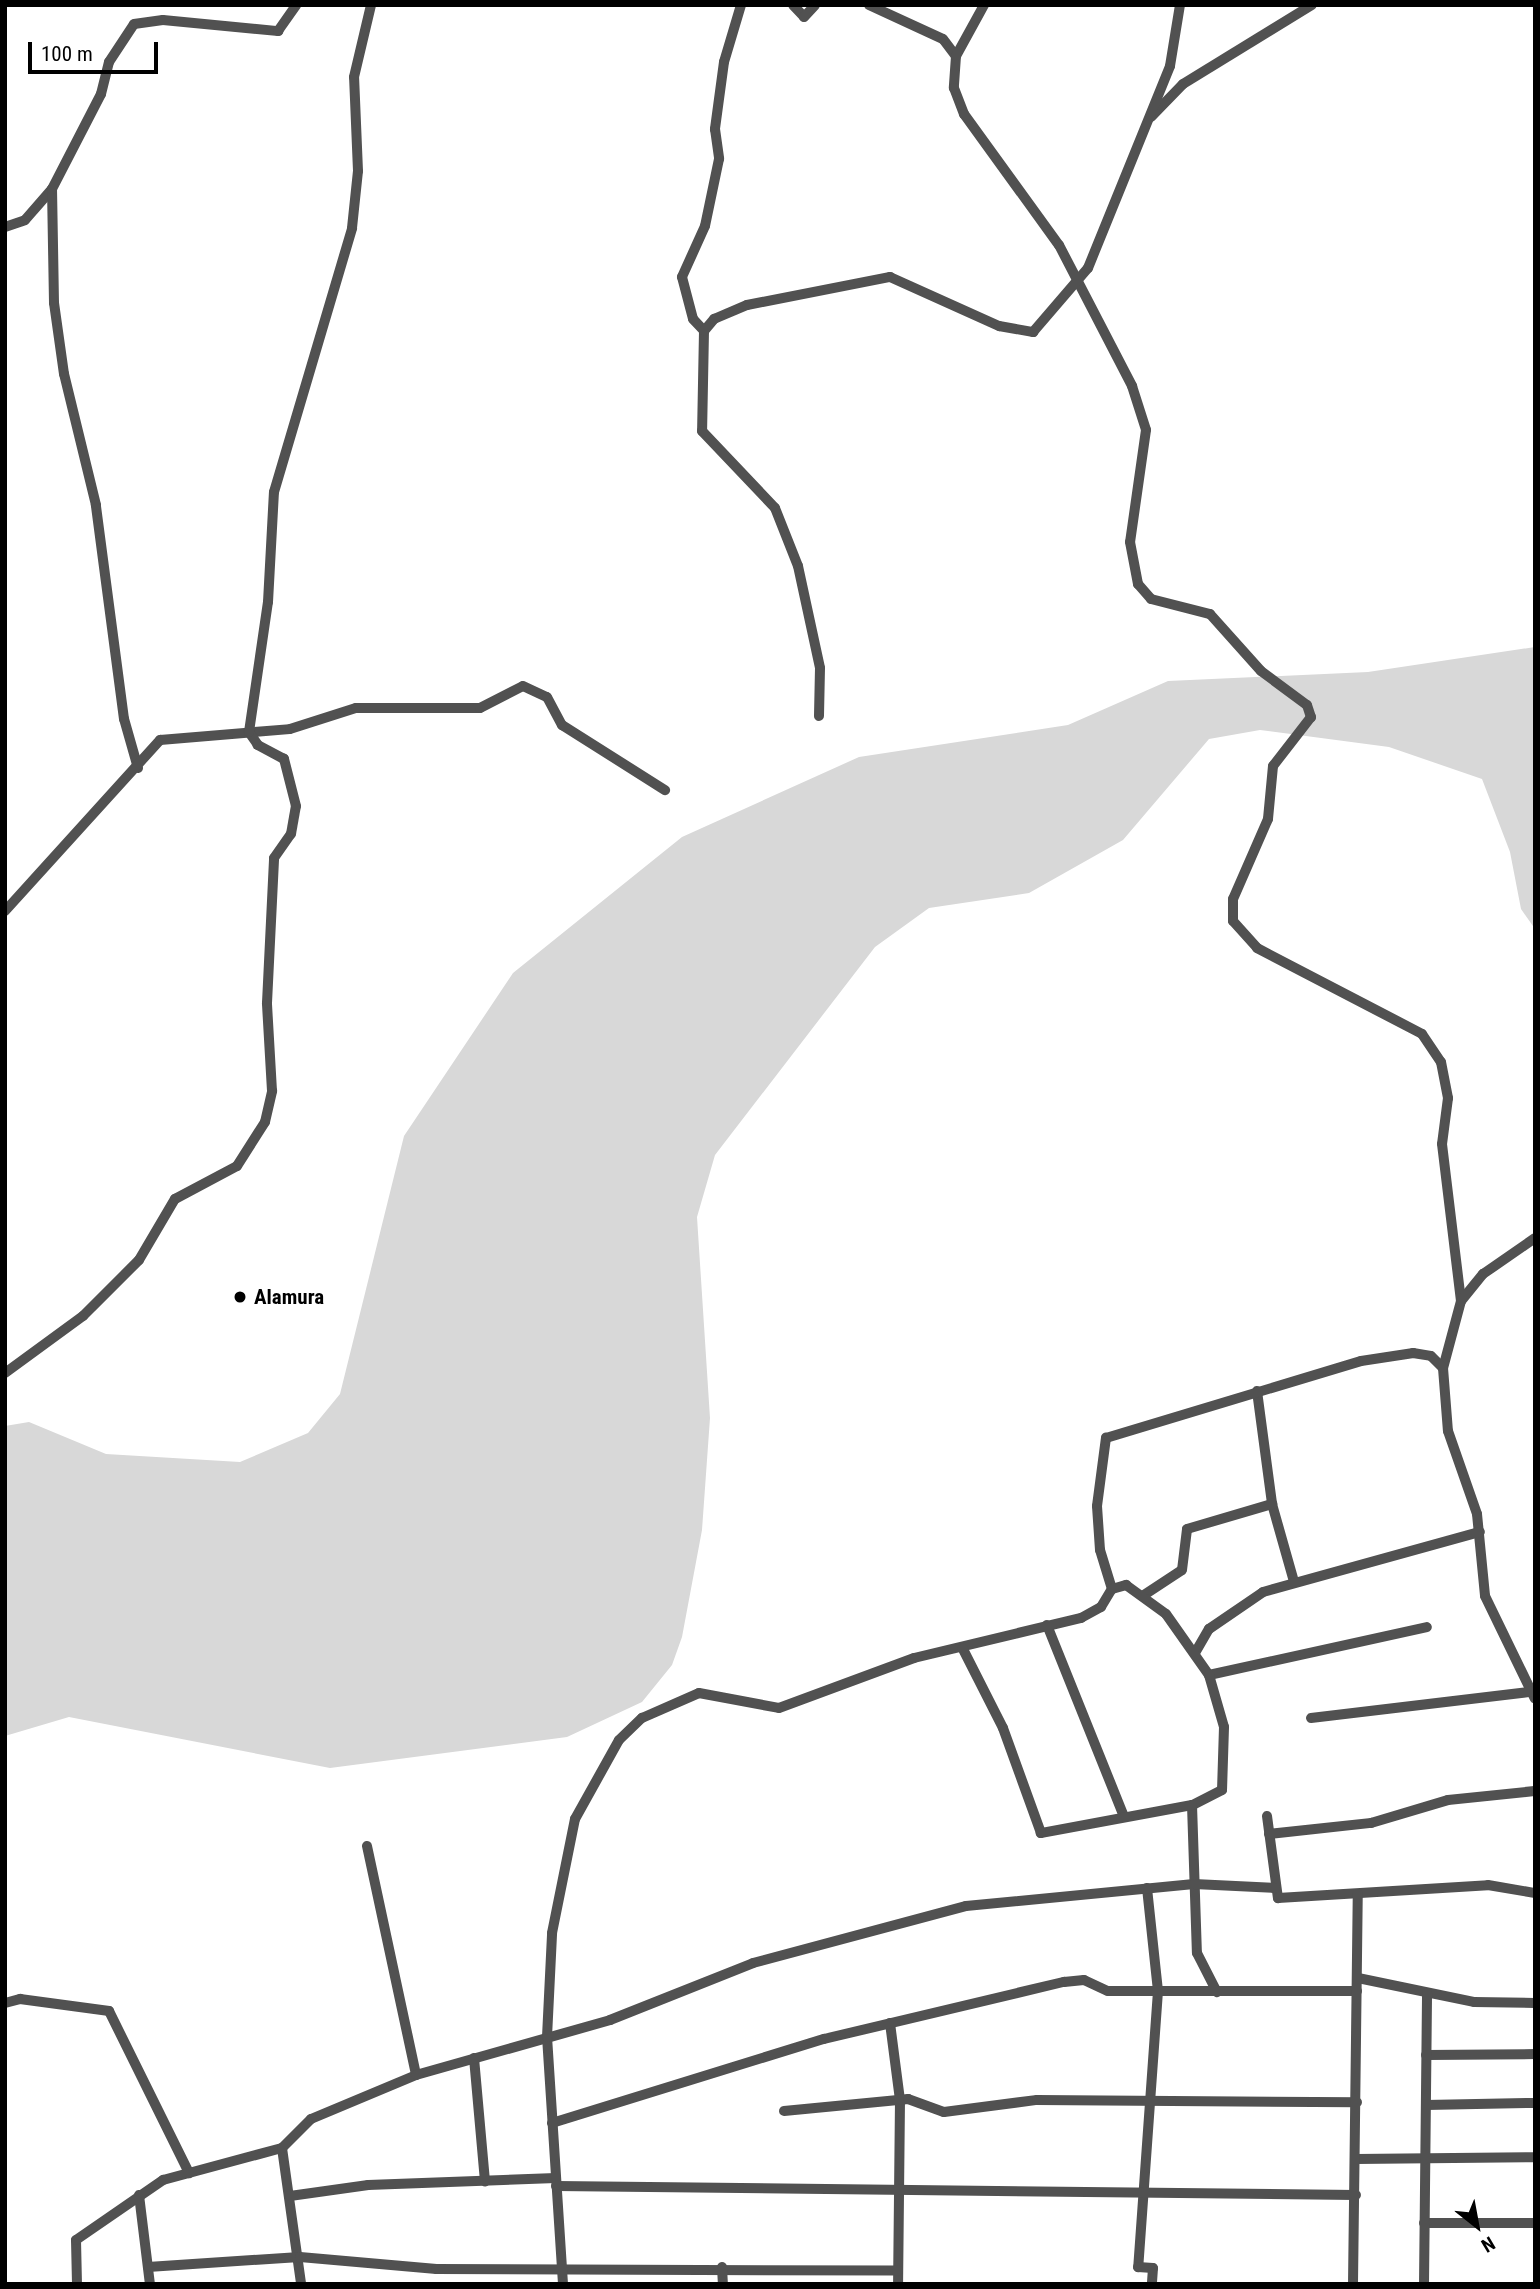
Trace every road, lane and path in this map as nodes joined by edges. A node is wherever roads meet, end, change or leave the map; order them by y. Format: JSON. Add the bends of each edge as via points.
{"nodes":[{"id":1,"x":296,"y":5,"type":"edge"},
{"id":2,"x":371,"y":5,"type":"edge"},
{"id":3,"x":740,"y":5,"type":"edge"},
{"id":4,"x":793,"y":5,"type":"edge"},
{"id":5,"x":815,"y":5,"type":"edge"},
{"id":6,"x":869,"y":5,"type":"edge"},
{"id":7,"x":984,"y":5,"type":"edge"},
{"id":8,"x":1180,"y":5,"type":"edge"},
{"id":9,"x":1312,"y":5,"type":"edge"},
{"id":10,"x":956,"y":56,"type":"junction"},
{"id":11,"x":1146,"y":122,"type":"junction"},
{"id":12,"x":52,"y":189,"type":"junction"},
{"id":13,"x":5,"y":227,"type":"edge"},
{"id":14,"x":1079,"y":285,"type":"junction"},
{"id":15,"x":704,"y":331,"type":"junction"},
{"id":16,"x":819,"y":716,"type":"dead end"},
{"id":17,"x":249,"y":732,"type":"junction"},
{"id":18,"x":138,"y":768,"type":"junction"},
{"id":19,"x":665,"y":790,"type":"dead end"},
{"id":20,"x":5,"y":911,"type":"edge"},
{"id":21,"x":1535,"y":1238,"type":"edge"},
{"id":22,"x":1461,"y":1301,"type":"junction"},
{"id":23,"x":1443,"y":1368,"type":"junction"},
{"id":24,"x":5,"y":1373,"type":"edge"},
{"id":25,"x":1257,"y":1391,"type":"junction"},
{"id":26,"x":1272,"y":1504,"type":"junction"},
{"id":27,"x":1480,"y":1532,"type":"junction"},
{"id":28,"x":1294,"y":1582,"type":"junction"},
{"id":29,"x":1112,"y":1589,"type":"junction"},
{"id":30,"x":1144,"y":1595,"type":"junction"},
{"id":31,"x":1047,"y":1625,"type":"junction"},
{"id":32,"x":1427,"y":1627,"type":"dead end"},
{"id":33,"x":963,"y":1649,"type":"junction"},
{"id":34,"x":1195,"y":1653,"type":"junction"},
{"id":35,"x":1209,"y":1675,"type":"junction"},
{"id":36,"x":1533,"y":1695,"type":"edge"},
{"id":37,"x":1311,"y":1718,"type":"dead end"},
{"id":38,"x":1535,"y":1791,"type":"edge"},
{"id":39,"x":1192,"y":1805,"type":"junction"},
{"id":40,"x":1123,"y":1814,"type":"junction"},
{"id":41,"x":1267,"y":1816,"type":"dead end"},
{"id":42,"x":1269,"y":1834,"type":"junction"},
{"id":43,"x":367,"y":1846,"type":"dead end"},
{"id":44,"x":1194,"y":1884,"type":"junction"},
{"id":45,"x":1147,"y":1888,"type":"junction"},
{"id":46,"x":1275,"y":1888,"type":"junction"},
{"id":47,"x":1535,"y":1893,"type":"edge"},
{"id":48,"x":1358,"y":1894,"type":"junction"},
{"id":49,"x":1357,"y":1978,"type":"junction"},
{"id":50,"x":1158,"y":1991,"type":"junction"},
{"id":51,"x":1357,"y":1991,"type":"junction"},
{"id":52,"x":1217,"y":1992,"type":"junction"},
{"id":53,"x":1427,"y":1993,"type":"junction"},
{"id":54,"x":5,"y":2003,"type":"edge"},
{"id":55,"x":1535,"y":2003,"type":"edge"},
{"id":56,"x":890,"y":2023,"type":"junction"},
{"id":57,"x":547,"y":2038,"type":"junction"},
{"id":58,"x":1535,"y":2054,"type":"edge"},
{"id":59,"x":1426,"y":2055,"type":"junction"},
{"id":60,"x":474,"y":2058,"type":"junction"},
{"id":61,"x":416,"y":2075,"type":"junction"},
{"id":62,"x":900,"y":2100,"type":"junction"},
{"id":63,"x":1152,"y":2102,"type":"junction"},
{"id":64,"x":1357,"y":2102,"type":"junction"},
{"id":65,"x":1535,"y":2103,"type":"edge"},
{"id":66,"x":1426,"y":2105,"type":"junction"},
{"id":67,"x":784,"y":2111,"type":"dead end"},
{"id":68,"x":552,"y":2123,"type":"junction"},
{"id":69,"x":282,"y":2148,"type":"junction"},
{"id":70,"x":1535,"y":2157,"type":"edge"},
{"id":71,"x":1356,"y":2159,"type":"junction"},
{"id":72,"x":1425,"y":2160,"type":"junction"},
{"id":73,"x":189,"y":2173,"type":"junction"},
{"id":74,"x":485,"y":2182,"type":"junction"},
{"id":75,"x":556,"y":2182,"type":"junction"},
{"id":76,"x":898,"y":2190,"type":"junction"},
{"id":77,"x":1139,"y":2193,"type":"junction"},
{"id":78,"x":139,"y":2195,"type":"junction"},
{"id":79,"x":1356,"y":2195,"type":"junction"},
{"id":80,"x":290,"y":2196,"type":"junction"},
{"id":81,"x":1424,"y":2223,"type":"junction"},
{"id":82,"x":1535,"y":2223,"type":"edge"},
{"id":83,"x":300,"y":2257,"type":"junction"},
{"id":84,"x":148,"y":2267,"type":"junction"},
{"id":85,"x":722,"y":2267,"type":"junction"},
{"id":86,"x":562,"y":2269,"type":"junction"},
{"id":87,"x":898,"y":2271,"type":"junction"},
{"id":88,"x":77,"y":2284,"type":"edge"},
{"id":89,"x":150,"y":2284,"type":"edge"},
{"id":90,"x":301,"y":2284,"type":"edge"},
{"id":91,"x":563,"y":2284,"type":"edge"},
{"id":92,"x":723,"y":2284,"type":"edge"},
{"id":93,"x":898,"y":2284,"type":"edge"},
{"id":94,"x":1152,"y":2284,"type":"edge"},
{"id":95,"x":1353,"y":2284,"type":"edge"},
{"id":96,"x":1424,"y":2284,"type":"edge"}],
"edges":[{"from":1,"to":12,"type":"street","via":[[278,32],[163,20],[135,24],[109,62],[101,93]]},
{"from":2,"to":17,"type":"street","via":[[354,77],[358,171],[352,228],[274,492],[268,602]]},
{"from":3,"to":15,"type":"street","via":[[718,102],[719,159],[705,226],[682,277],[693,319]]},
{"from":4,"to":5,"type":"street","via":[[804,17]]},
{"from":6,"to":10,"type":"street","via":[[943,39]]},
{"from":7,"to":10,"type":"street"},
{"from":8,"to":11,"type":"street","via":[[1170,66]]},
{"from":9,"to":11,"type":"street","via":[[1183,84]]},
{"from":10,"to":14,"type":"street","via":[[954,88],[964,114],[1033,203]]},
{"from":11,"to":14,"type":"street"},
{"from":12,"to":13,"type":"street","via":[[25,220]]},
{"from":12,"to":18,"type":"street","via":[[54,303],[96,505],[124,719]]},
{"from":14,"to":15,"type":"street","via":[[1033,332],[999,326],[890,277],[747,305],[714,318]]},
{"from":14,"to":22,"type":"street","via":[[1132,386],[1146,430],[1130,542],[1138,584],[1151,599],[1210,614],[1261,671],[1307,705],[1311,717],[1273,766],[1268,819],[1233,899],[1233,921],[1257,948],[1433,1045],[1447,1082],[1442,1144]]},
{"from":15,"to":16,"type":"street","via":[[702,430],[775,508],[798,566],[820,668]]},
{"from":17,"to":18,"type":"street","via":[[159,740]]},
{"from":17,"to":19,"type":"street","via":[[290,729],[356,708],[480,708],[523,686],[547,697],[562,725]]},
{"from":17,"to":24,"type":"street","via":[[258,745],[284,759],[296,806],[291,834],[274,858],[267,1003],[272,1091],[265,1122],[237,1166],[175,1199],[139,1260],[83,1316]]},
{"from":18,"to":20,"type":"street"},
{"from":21,"to":22,"type":"street","via":[[1483,1275]]},
{"from":22,"to":23,"type":"street"},
{"from":23,"to":25,"type":"street","via":[[1432,1356],[1399,1354]]},
{"from":23,"to":27,"type":"street","via":[[1448,1430]]},
{"from":25,"to":26,"type":"street"},
{"from":25,"to":29,"type":"street","via":[[1104,1440],[1097,1506],[1100,1550]]},
{"from":26,"to":28,"type":"street"},
{"from":26,"to":30,"type":"street","via":[[1187,1529],[1182,1570]]},
{"from":27,"to":28,"type":"street"},
{"from":27,"to":36,"type":"street","via":[[1485,1597]]},
{"from":28,"to":34,"type":"street","via":[[1231,1610]]},
{"from":29,"to":30,"type":"street","via":[[1132,1586]]},
{"from":29,"to":31,"type":"street","via":[[1094,1613]]},
{"from":30,"to":34,"type":"street"},
{"from":31,"to":33,"type":"street"},
{"from":31,"to":40,"type":"street"},
{"from":32,"to":35,"type":"street"},
{"from":33,"to":40,"type":"street","via":[[1003,1728],[1040,1831],[1053,1835]]},
{"from":33,"to":57,"type":"street","via":[[897,1663],[779,1707],[763,1709],[718,1693],[688,1695],[628,1730],[575,1819],[565,1850]]},
{"from":34,"to":35,"type":"street"},
{"from":35,"to":39,"type":"street","via":[[1224,1727],[1225,1779],[1217,1794]]},
{"from":36,"to":37,"type":"street"},
{"from":38,"to":42,"type":"street","via":[[1448,1800],[1371,1823]]},
{"from":39,"to":40,"type":"street"},
{"from":39,"to":44,"type":"street"},
{"from":41,"to":42,"type":"street"},
{"from":42,"to":46,"type":"street"},
{"from":43,"to":61,"type":"street"},
{"from":44,"to":45,"type":"street"},
{"from":44,"to":46,"type":"street"},
{"from":44,"to":52,"type":"street","via":[[1197,1953]]},
{"from":45,"to":50,"type":"street"},
{"from":45,"to":57,"type":"street","via":[[966,1906],[855,1933],[752,1963],[610,2020]]},
{"from":46,"to":48,"type":"street","via":[[1282,1898]]},
{"from":47,"to":48,"type":"street","via":[[1488,1885]]},
{"from":48,"to":49,"type":"street"},
{"from":49,"to":51,"type":"street"},
{"from":49,"to":53,"type":"street"},
{"from":50,"to":52,"type":"street"},
{"from":50,"to":56,"type":"street","via":[[1108,1991],[1076,1980]]},
{"from":50,"to":63,"type":"street"},
{"from":51,"to":52,"type":"street"},
{"from":51,"to":64,"type":"street"},
{"from":53,"to":55,"type":"street","via":[[1474,2002]]},
{"from":53,"to":59,"type":"street"},
{"from":54,"to":73,"type":"street","via":[[20,1999],[109,2011]]},
{"from":56,"to":62,"type":"street"},
{"from":56,"to":68,"type":"street"},
{"from":57,"to":60,"type":"street"},
{"from":57,"to":68,"type":"street"},
{"from":58,"to":59,"type":"street"},
{"from":59,"to":66,"type":"street"},
{"from":60,"to":61,"type":"street"},
{"from":60,"to":74,"type":"street"},
{"from":61,"to":69,"type":"street","via":[[311,2119]]},
{"from":62,"to":63,"type":"street","via":[[921,2101],[940,2112],[998,2101]]},
{"from":62,"to":67,"type":"street"},
{"from":62,"to":76,"type":"street"},
{"from":63,"to":64,"type":"street"},
{"from":63,"to":77,"type":"street"},
{"from":64,"to":71,"type":"street"},
{"from":65,"to":66,"type":"street"},
{"from":66,"to":72,"type":"street"},
{"from":68,"to":75,"type":"street"},
{"from":69,"to":73,"type":"street"},
{"from":69,"to":80,"type":"street"},
{"from":70,"to":72,"type":"street"},
{"from":71,"to":72,"type":"street"},
{"from":71,"to":79,"type":"street"},
{"from":72,"to":81,"type":"street"},
{"from":73,"to":78,"type":"street"},
{"from":74,"to":75,"type":"street"},
{"from":74,"to":80,"type":"street","via":[[356,2186]]},
{"from":75,"to":76,"type":"street"},
{"from":75,"to":86,"type":"street"},
{"from":76,"to":77,"type":"street"},
{"from":76,"to":87,"type":"street"},
{"from":77,"to":79,"type":"street"},
{"from":77,"to":94,"type":"street","via":[[1138,2267],[1153,2268]]},
{"from":78,"to":84,"type":"street"},
{"from":78,"to":88,"type":"street","via":[[76,2240]]},
{"from":79,"to":95,"type":"street"},
{"from":80,"to":83,"type":"street"},
{"from":81,"to":82,"type":"street"},
{"from":81,"to":96,"type":"street"},
{"from":83,"to":84,"type":"street"},
{"from":83,"to":86,"type":"street","via":[[436,2269]]},
{"from":83,"to":90,"type":"street"},
{"from":84,"to":89,"type":"street"},
{"from":85,"to":86,"type":"street"},
{"from":85,"to":87,"type":"street"},
{"from":85,"to":92,"type":"street"},
{"from":86,"to":91,"type":"street"},
{"from":87,"to":93,"type":"street"}]}
